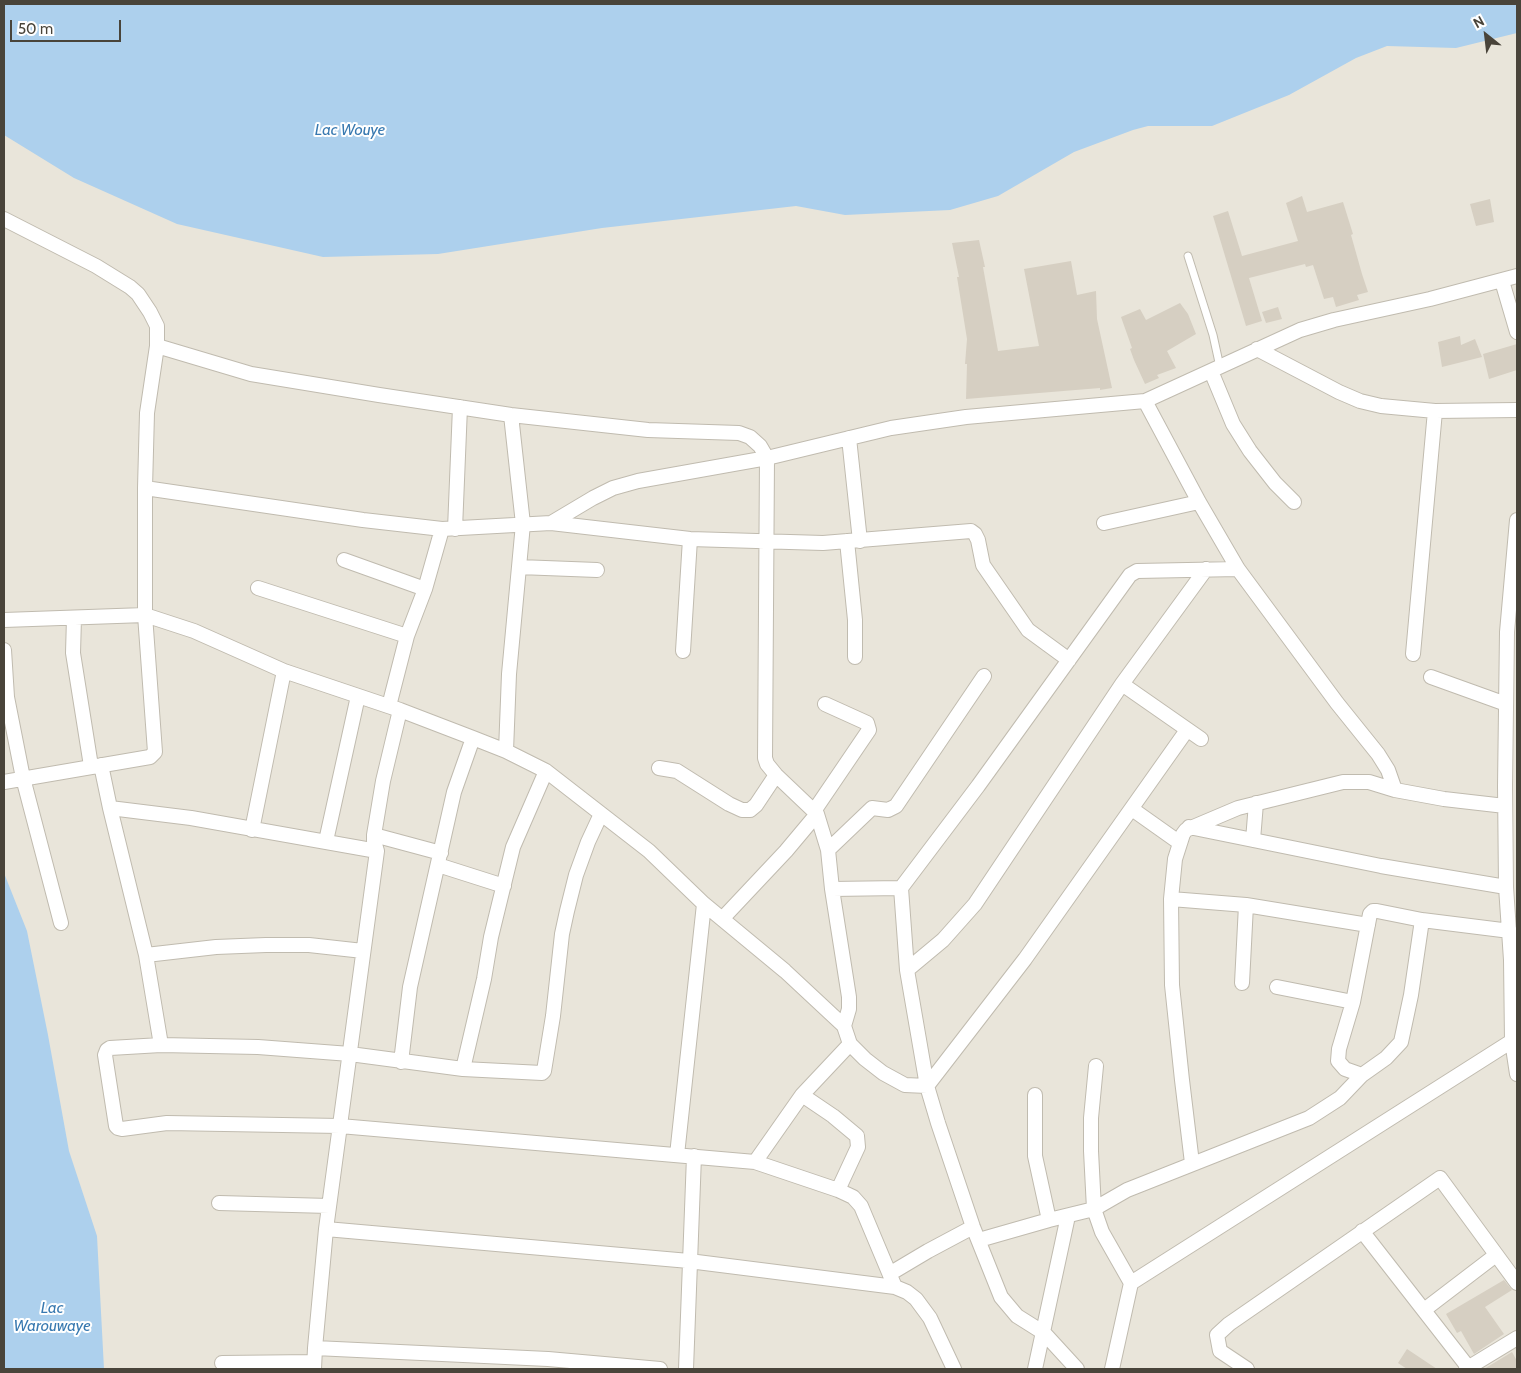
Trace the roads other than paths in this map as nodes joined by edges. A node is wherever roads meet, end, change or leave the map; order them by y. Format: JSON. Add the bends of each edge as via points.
{"nodes":[{"id":1,"x":4,"y":219,"type":"edge"},
{"id":2,"x":1188,"y":256,"type":"dead end"},
{"id":3,"x":1517,"y":276,"type":"edge"},
{"id":4,"x":1502,"y":281,"type":"junction"},
{"id":5,"x":1517,"y":332,"type":"edge"},
{"id":6,"x":157,"y":346,"type":"junction"},
{"id":7,"x":1257,"y":349,"type":"junction"},
{"id":8,"x":1215,"y":369,"type":"junction"},
{"id":9,"x":1145,"y":401,"type":"junction"},
{"id":10,"x":460,"y":407,"type":"junction"},
{"id":11,"x":1517,"y":410,"type":"edge"},
{"id":12,"x":1435,"y":411,"type":"junction"},
{"id":13,"x":511,"y":415,"type":"junction"},
{"id":14,"x":849,"y":438,"type":"junction"},
{"id":15,"x":767,"y":458,"type":"junction"},
{"id":16,"x":145,"y":488,"type":"junction"},
{"id":17,"x":1199,"y":502,"type":"junction"},
{"id":18,"x":1294,"y":502,"type":"dead end"},
{"id":19,"x":1517,"y":520,"type":"edge"},
{"id":20,"x":551,"y":523,"type":"junction"},
{"id":21,"x":1104,"y":523,"type":"dead end"},
{"id":22,"x":523,"y":524,"type":"junction"},
{"id":23,"x":449,"y":529,"type":"junction"},
{"id":24,"x":690,"y":539,"type":"junction"},
{"id":25,"x":853,"y":541,"type":"junction"},
{"id":26,"x":767,"y":542,"type":"junction"},
{"id":27,"x":344,"y":560,"type":"dead end"},
{"id":28,"x":519,"y":567,"type":"junction"},
{"id":29,"x":1206,"y":569,"type":"junction"},
{"id":30,"x":1238,"y":569,"type":"junction"},
{"id":31,"x":597,"y":570,"type":"dead end"},
{"id":32,"x":258,"y":588,"type":"dead end"},
{"id":33,"x":425,"y":588,"type":"junction"},
{"id":34,"x":145,"y":615,"type":"junction"},
{"id":35,"x":74,"y":618,"type":"junction"},
{"id":36,"x":4,"y":620,"type":"edge"},
{"id":37,"x":1512,"y":630,"type":"edge"},
{"id":38,"x":407,"y":636,"type":"junction"},
{"id":39,"x":4,"y":650,"type":"edge"},
{"id":40,"x":683,"y":651,"type":"dead end"},
{"id":41,"x":1413,"y":654,"type":"dead end"},
{"id":42,"x":855,"y":657,"type":"dead end"},
{"id":43,"x":1069,"y":660,"type":"junction"},
{"id":44,"x":284,"y":671,"type":"junction"},
{"id":45,"x":984,"y":676,"type":"dead end"},
{"id":46,"x":1431,"y":677,"type":"dead end"},
{"id":47,"x":1122,"y":684,"type":"junction"},
{"id":48,"x":358,"y":696,"type":"junction"},
{"id":49,"x":825,"y":704,"type":"dead end"},
{"id":50,"x":1506,"y":704,"type":"junction"},
{"id":51,"x":394,"y":708,"type":"junction"},
{"id":52,"x":1186,"y":730,"type":"junction"},
{"id":53,"x":473,"y":738,"type":"junction"},
{"id":54,"x":1201,"y":739,"type":"dead end"},
{"id":55,"x":506,"y":751,"type":"junction"},
{"id":56,"x":96,"y":766,"type":"junction"},
{"id":57,"x":660,"y":768,"type":"dead end"},
{"id":58,"x":546,"y":771,"type":"junction"},
{"id":59,"x":776,"y":775,"type":"junction"},
{"id":60,"x":23,"y":778,"type":"junction"},
{"id":61,"x":4,"y":782,"type":"edge"},
{"id":62,"x":1505,"y":786,"type":"junction"},
{"id":63,"x":1395,"y":790,"type":"junction"},
{"id":64,"x":1517,"y":794,"type":"edge"},
{"id":65,"x":1256,"y":803,"type":"junction"},
{"id":66,"x":1505,"y":806,"type":"junction"},
{"id":67,"x":110,"y":808,"type":"junction"},
{"id":68,"x":1132,"y":809,"type":"junction"},
{"id":69,"x":815,"y":813,"type":"junction"},
{"id":70,"x":601,"y":814,"type":"junction"},
{"id":71,"x":1189,"y":827,"type":"junction"},
{"id":72,"x":252,"y":830,"type":"junction"},
{"id":73,"x":374,"y":835,"type":"junction"},
{"id":74,"x":1253,"y":840,"type":"junction"},
{"id":75,"x":326,"y":841,"type":"junction"},
{"id":76,"x":1180,"y":843,"type":"junction"},
{"id":77,"x":828,"y":850,"type":"junction"},
{"id":78,"x":377,"y":851,"type":"junction"},
{"id":79,"x":439,"y":859,"type":"junction"},
{"id":80,"x":504,"y":886,"type":"junction"},
{"id":81,"x":1506,"y":887,"type":"junction"},
{"id":82,"x":901,"y":888,"type":"junction"},
{"id":83,"x":832,"y":889,"type":"junction"},
{"id":84,"x":1171,"y":899,"type":"junction"},
{"id":85,"x":704,"y":904,"type":"junction"},
{"id":86,"x":1246,"y":905,"type":"junction"},
{"id":87,"x":722,"y":919,"type":"junction"},
{"id":88,"x":1422,"y":920,"type":"junction"},
{"id":89,"x":62,"y":923,"type":"dead end"},
{"id":90,"x":1368,"y":925,"type":"junction"},
{"id":91,"x":1510,"y":930,"type":"junction"},
{"id":92,"x":363,"y":951,"type":"junction"},
{"id":93,"x":146,"y":955,"type":"junction"},
{"id":94,"x":907,"y":970,"type":"junction"},
{"id":95,"x":1242,"y":982,"type":"dead end"},
{"id":96,"x":1277,"y":987,"type":"dead end"},
{"id":97,"x":1353,"y":1002,"type":"junction"},
{"id":98,"x":1515,"y":1025,"type":"edge"},
{"id":99,"x":844,"y":1026,"type":"junction"},
{"id":100,"x":1512,"y":1041,"type":"junction"},
{"id":101,"x":850,"y":1044,"type":"junction"},
{"id":102,"x":161,"y":1045,"type":"junction"},
{"id":103,"x":350,"y":1054,"type":"junction"},
{"id":104,"x":401,"y":1062,"type":"junction"},
{"id":105,"x":1096,"y":1066,"type":"dead end"},
{"id":106,"x":463,"y":1069,"type":"junction"},
{"id":107,"x":1517,"y":1074,"type":"edge"},
{"id":108,"x":1362,"y":1075,"type":"junction"},
{"id":109,"x":927,"y":1086,"type":"junction"},
{"id":110,"x":802,"y":1095,"type":"junction"},
{"id":111,"x":1035,"y":1095,"type":"dead end"},
{"id":112,"x":340,"y":1126,"type":"junction"},
{"id":113,"x":677,"y":1155,"type":"junction"},
{"id":114,"x":694,"y":1156,"type":"junction"},
{"id":115,"x":755,"y":1162,"type":"junction"},
{"id":116,"x":1192,"y":1163,"type":"junction"},
{"id":117,"x":838,"y":1190,"type":"junction"},
{"id":118,"x":219,"y":1203,"type":"dead end"},
{"id":119,"x":329,"y":1206,"type":"junction"},
{"id":120,"x":1094,"y":1209,"type":"junction"},
{"id":121,"x":1068,"y":1216,"type":"junction"},
{"id":122,"x":1049,"y":1220,"type":"junction"},
{"id":123,"x":326,"y":1230,"type":"junction"},
{"id":124,"x":1362,"y":1231,"type":"junction"},
{"id":125,"x":976,"y":1233,"type":"junction"},
{"id":126,"x":1496,"y":1255,"type":"junction"},
{"id":127,"x":689,"y":1262,"type":"junction"},
{"id":128,"x":891,"y":1273,"type":"junction"},
{"id":129,"x":1131,"y":1283,"type":"junction"},
{"id":130,"x":1517,"y":1283,"type":"edge"},
{"id":131,"x":895,"y":1287,"type":"junction"},
{"id":132,"x":1424,"y":1310,"type":"junction"},
{"id":133,"x":1044,"y":1333,"type":"junction"},
{"id":134,"x":1516,"y":1342,"type":"edge"},
{"id":135,"x":314,"y":1360,"type":"edge"},
{"id":136,"x":222,"y":1363,"type":"dead end"},
{"id":137,"x":1467,"y":1368,"type":"edge"},
{"id":138,"x":660,"y":1369,"type":"edge"},
{"id":139,"x":686,"y":1369,"type":"edge"},
{"id":140,"x":954,"y":1369,"type":"edge"},
{"id":141,"x":1035,"y":1369,"type":"edge"},
{"id":142,"x":1077,"y":1369,"type":"edge"},
{"id":143,"x":1112,"y":1369,"type":"edge"},
{"id":144,"x":1247,"y":1369,"type":"edge"}],
"edges":[{"from":1,"to":6,"type":"street","via":[[130,287],[138,294],[157,326]]},
{"from":2,"to":8,"type":"lane","via":[[1213,335]]},
{"from":3,"to":4,"type":"street"},
{"from":4,"to":5,"type":"street"},
{"from":4,"to":7,"type":"street","via":[[1334,320],[1300,330]]},
{"from":6,"to":10,"type":"street","via":[[251,374]]},
{"from":6,"to":16,"type":"street","via":[[147,413]]},
{"from":7,"to":8,"type":"street"},
{"from":7,"to":12,"type":"street","via":[[1360,401]]},
{"from":8,"to":9,"type":"street"},
{"from":8,"to":18,"type":"street","via":[[1233,424],[1250,451]]},
{"from":9,"to":14,"type":"street","via":[[966,417]]},
{"from":9,"to":17,"type":"street"},
{"from":10,"to":13,"type":"street"},
{"from":10,"to":23,"type":"street"},
{"from":11,"to":12,"type":"street"},
{"from":12,"to":41,"type":"street"},
{"from":13,"to":15,"type":"street","via":[[648,430],[739,433],[750,437]]},
{"from":13,"to":22,"type":"street"},
{"from":14,"to":15,"type":"street"},
{"from":14,"to":25,"type":"street"},
{"from":15,"to":20,"type":"street","via":[[613,488]]},
{"from":15,"to":26,"type":"street"},
{"from":16,"to":23,"type":"street","via":[[362,520]]},
{"from":16,"to":34,"type":"street"},
{"from":17,"to":21,"type":"street"},
{"from":17,"to":30,"type":"street"},
{"from":19,"to":37,"type":"street"},
{"from":20,"to":22,"type":"street"},
{"from":20,"to":24,"type":"street"},
{"from":22,"to":23,"type":"street"},
{"from":22,"to":28,"type":"street"},
{"from":23,"to":33,"type":"street"},
{"from":24,"to":26,"type":"street"},
{"from":24,"to":40,"type":"street"},
{"from":25,"to":26,"type":"street"},
{"from":25,"to":42,"type":"street"},
{"from":25,"to":43,"type":"street","via":[[971,531],[978,540],[984,566],[1028,630]]},
{"from":26,"to":59,"type":"street","via":[[765,758]]},
{"from":27,"to":33,"type":"street"},
{"from":28,"to":31,"type":"street"},
{"from":28,"to":55,"type":"street"},
{"from":29,"to":30,"type":"street"},
{"from":29,"to":43,"type":"street","via":[[1133,572]]},
{"from":29,"to":47,"type":"street"},
{"from":30,"to":63,"type":"street","via":[[1378,754]]},
{"from":32,"to":38,"type":"street"},
{"from":33,"to":38,"type":"street"},
{"from":34,"to":35,"type":"street"},
{"from":34,"to":44,"type":"street","via":[[194,631]]},
{"from":34,"to":56,"type":"street","via":[[155,752],[150,757]]},
{"from":35,"to":36,"type":"street"},
{"from":35,"to":56,"type":"street","via":[[73,653]]},
{"from":37,"to":50,"type":"street"},
{"from":38,"to":51,"type":"street"},
{"from":39,"to":60,"type":"street","via":[[7,697]]},
{"from":43,"to":82,"type":"street"},
{"from":44,"to":48,"type":"street"},
{"from":44,"to":72,"type":"street"},
{"from":45,"to":77,"type":"street","via":[[896,806],[888,810],[872,808]]},
{"from":46,"to":50,"type":"street"},
{"from":47,"to":52,"type":"street"},
{"from":47,"to":94,"type":"street","via":[[975,904],[943,940]]},
{"from":48,"to":51,"type":"street"},
{"from":48,"to":75,"type":"street"},
{"from":49,"to":69,"type":"street","via":[[867,723],[869,730]]},
{"from":50,"to":62,"type":"street"},
{"from":51,"to":53,"type":"street"},
{"from":51,"to":73,"type":"street"},
{"from":52,"to":54,"type":"street"},
{"from":52,"to":68,"type":"street"},
{"from":53,"to":55,"type":"street"},
{"from":53,"to":79,"type":"street","via":[[454,792]]},
{"from":55,"to":58,"type":"street"},
{"from":56,"to":60,"type":"street"},
{"from":56,"to":67,"type":"street"},
{"from":57,"to":59,"type":"street","via":[[676,771],[742,810],[750,810],[756,805]]},
{"from":58,"to":70,"type":"street"},
{"from":58,"to":80,"type":"street","via":[[515,843]]},
{"from":59,"to":69,"type":"street"},
{"from":60,"to":61,"type":"street"},
{"from":60,"to":89,"type":"street"},
{"from":62,"to":64,"type":"street"},
{"from":62,"to":66,"type":"street"},
{"from":63,"to":65,"type":"street","via":[[1369,782],[1343,782]]},
{"from":63,"to":66,"type":"street"},
{"from":65,"to":71,"type":"street"},
{"from":65,"to":74,"type":"street"},
{"from":66,"to":81,"type":"street"},
{"from":67,"to":72,"type":"street","via":[[191,818]]},
{"from":67,"to":93,"type":"street"},
{"from":68,"to":76,"type":"street"},
{"from":68,"to":109,"type":"street","via":[[1025,959]]},
{"from":69,"to":77,"type":"street"},
{"from":69,"to":87,"type":"street","via":[[786,851]]},
{"from":70,"to":85,"type":"street","via":[[649,851]]},
{"from":70,"to":106,"type":"street","via":[[576,875],[567,911],[544,1071],[540,1074]]},
{"from":71,"to":74,"type":"street"},
{"from":71,"to":76,"type":"street"},
{"from":72,"to":75,"type":"street"},
{"from":73,"to":78,"type":"street"},
{"from":73,"to":79,"type":"street"},
{"from":74,"to":81,"type":"street"},
{"from":75,"to":78,"type":"street"},
{"from":76,"to":84,"type":"street"},
{"from":77,"to":83,"type":"street"},
{"from":78,"to":92,"type":"street"},
{"from":79,"to":80,"type":"street"},
{"from":79,"to":104,"type":"street","via":[[410,988]]},
{"from":80,"to":106,"type":"street"},
{"from":81,"to":91,"type":"street"},
{"from":82,"to":83,"type":"street"},
{"from":82,"to":94,"type":"street"},
{"from":83,"to":99,"type":"street","via":[[849,997]]},
{"from":84,"to":86,"type":"street"},
{"from":84,"to":116,"type":"street","via":[[1172,985]]},
{"from":85,"to":87,"type":"street"},
{"from":85,"to":113,"type":"street"},
{"from":86,"to":90,"type":"street"},
{"from":86,"to":95,"type":"street"},
{"from":87,"to":99,"type":"street"},
{"from":88,"to":90,"type":"street","via":[[1377,911],[1370,914]]},
{"from":88,"to":91,"type":"street"},
{"from":88,"to":108,"type":"street","via":[[1401,1042],[1386,1058]]},
{"from":90,"to":97,"type":"street"},
{"from":91,"to":98,"type":"street"},
{"from":92,"to":93,"type":"street","via":[[309,945],[266,945]]},
{"from":92,"to":103,"type":"street"},
{"from":93,"to":102,"type":"street"},
{"from":94,"to":109,"type":"street"},
{"from":96,"to":97,"type":"street"},
{"from":97,"to":108,"type":"street","via":[[1338,1061],[1345,1069]]},
{"from":98,"to":100,"type":"street"},
{"from":99,"to":101,"type":"street"},
{"from":100,"to":107,"type":"street"},
{"from":100,"to":129,"type":"street"},
{"from":101,"to":109,"type":"street","via":[[882,1072],[905,1085]]},
{"from":101,"to":110,"type":"street"},
{"from":102,"to":103,"type":"street","via":[[258,1047]]},
{"from":102,"to":112,"type":"street","via":[[107,1050],[105,1055],[118,1128],[167,1123]]},
{"from":103,"to":104,"type":"street"},
{"from":103,"to":112,"type":"street"},
{"from":104,"to":106,"type":"street"},
{"from":105,"to":120,"type":"street","via":[[1090,1151]]},
{"from":108,"to":116,"type":"street","via":[[1340,1098],[1309,1118]]},
{"from":109,"to":125,"type":"street"},
{"from":110,"to":115,"type":"street"},
{"from":110,"to":117,"type":"street","via":[[857,1136],[858,1147]]},
{"from":111,"to":122,"type":"street","via":[[1034,1156]]},
{"from":112,"to":113,"type":"street"},
{"from":112,"to":119,"type":"street"},
{"from":113,"to":114,"type":"street"},
{"from":114,"to":115,"type":"street"},
{"from":114,"to":127,"type":"street"},
{"from":115,"to":117,"type":"street"},
{"from":116,"to":120,"type":"street","via":[[1127,1190]]},
{"from":117,"to":128,"type":"street","via":[[853,1197],[861,1206]]},
{"from":118,"to":119,"type":"street"},
{"from":119,"to":123,"type":"street"},
{"from":120,"to":121,"type":"street"},
{"from":120,"to":129,"type":"street","via":[[1102,1232]]},
{"from":121,"to":122,"type":"street"},
{"from":121,"to":133,"type":"street"},
{"from":122,"to":125,"type":"street"},
{"from":123,"to":127,"type":"street"},
{"from":123,"to":135,"type":"street"},
{"from":124,"to":126,"type":"street","via":[[1440,1178]]},
{"from":124,"to":132,"type":"street"},
{"from":124,"to":144,"type":"street","via":[[1228,1324],[1218,1335],[1220,1351]]},
{"from":125,"to":128,"type":"street","via":[[928,1251]]},
{"from":125,"to":133,"type":"street","via":[[1001,1297],[1017,1316]]},
{"from":126,"to":130,"type":"street"},
{"from":126,"to":132,"type":"street"},
{"from":127,"to":131,"type":"street"},
{"from":127,"to":139,"type":"street"},
{"from":128,"to":131,"type":"street"},
{"from":129,"to":143,"type":"street"},
{"from":131,"to":140,"type":"street","via":[[916,1299],[930,1318]]},
{"from":132,"to":137,"type":"street"},
{"from":133,"to":141,"type":"street"},
{"from":133,"to":142,"type":"street"},
{"from":134,"to":137,"type":"street"},
{"from":135,"to":136,"type":"street"},
{"from":135,"to":138,"type":"street","via":[[548,1359]]}]}
